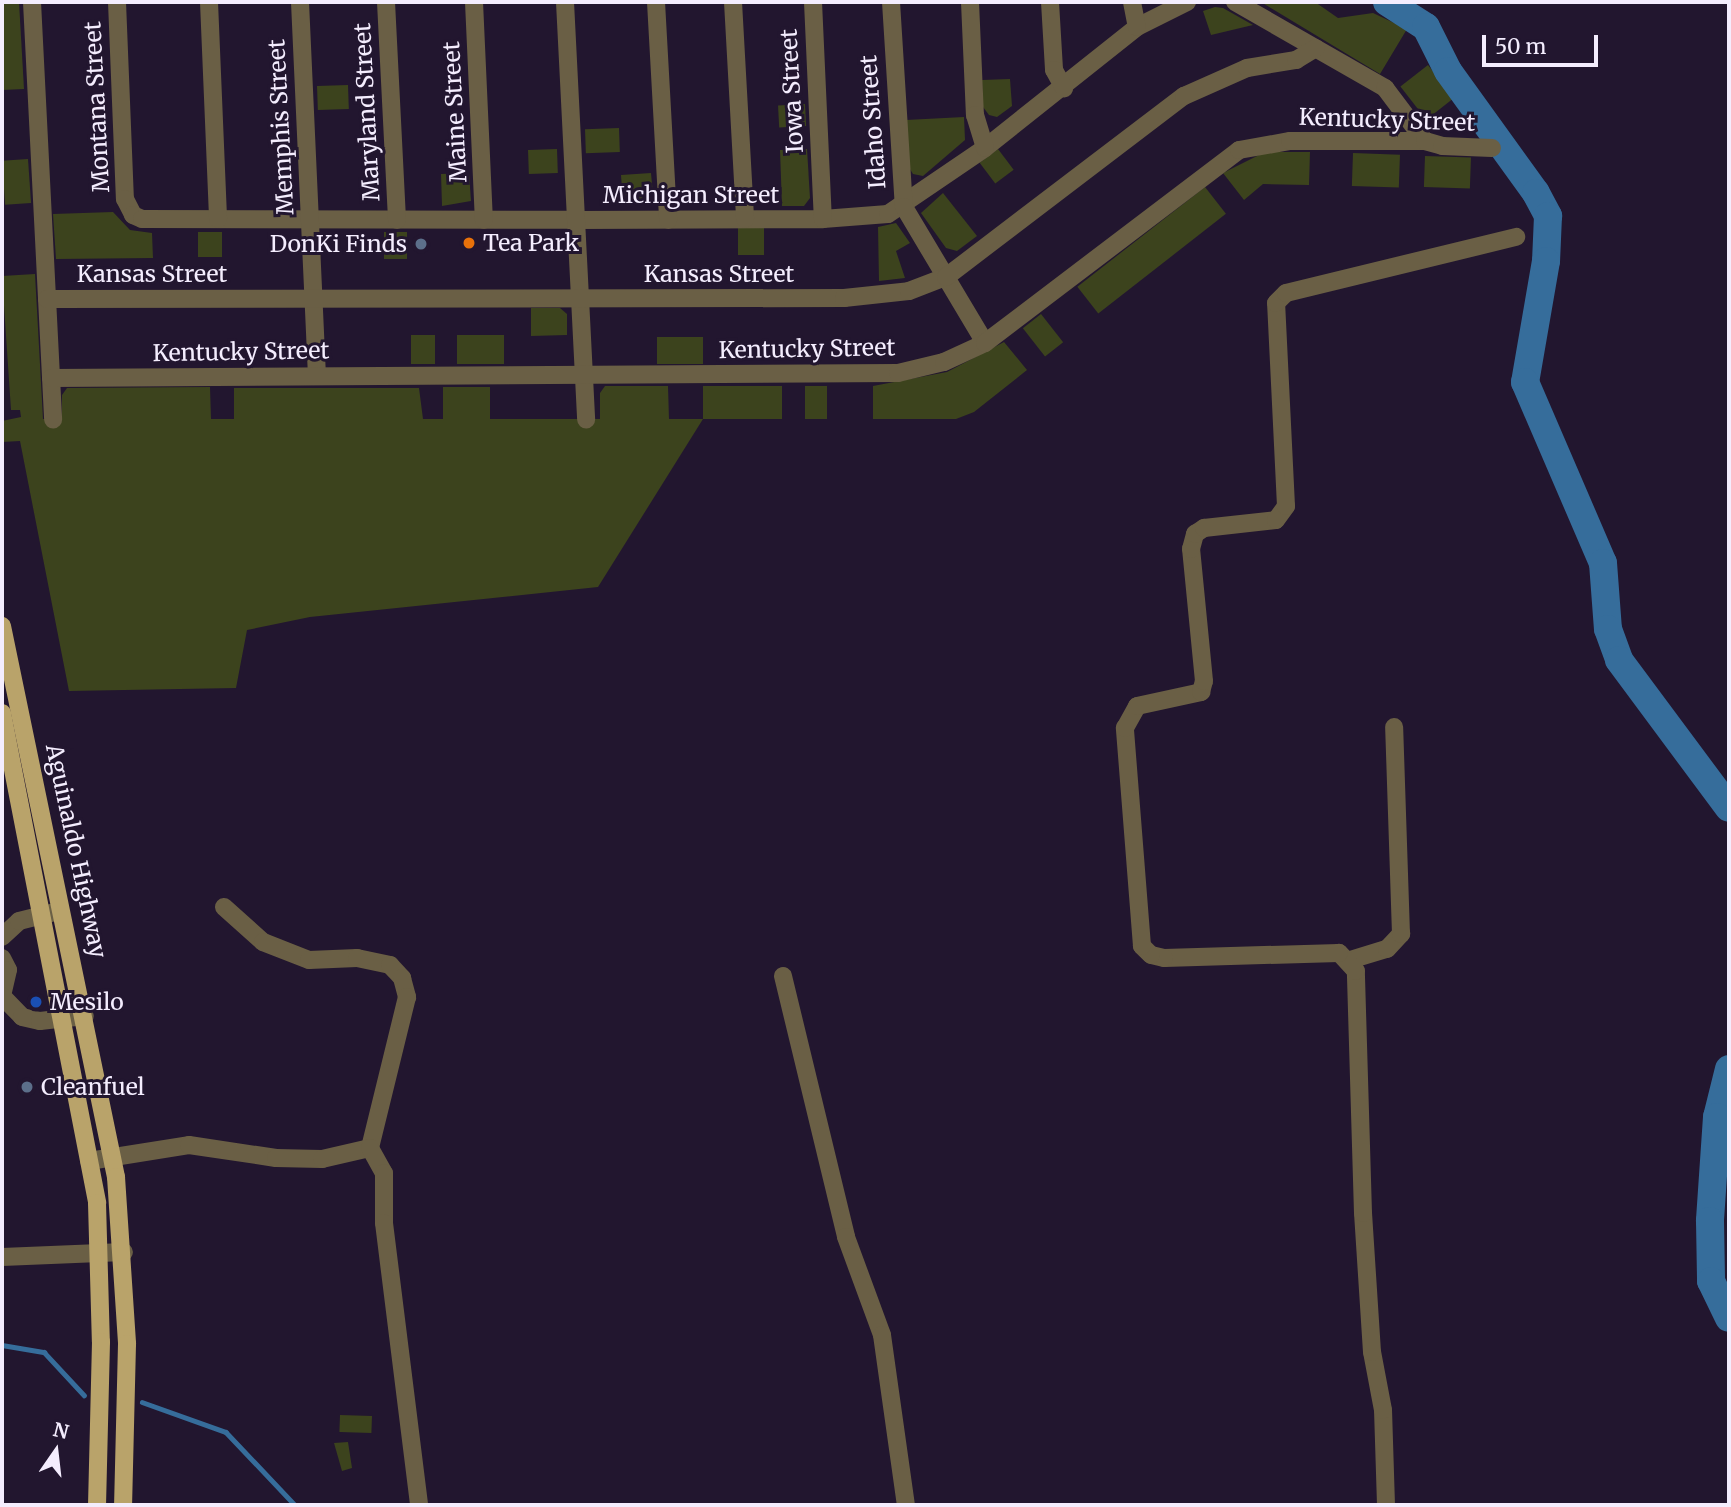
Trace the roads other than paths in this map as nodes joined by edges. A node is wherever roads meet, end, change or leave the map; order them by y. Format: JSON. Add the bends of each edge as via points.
{"nodes":[{"id":1,"x":33,"y":2,"type":"edge"},
{"id":2,"x":117,"y":2,"type":"edge"},
{"id":3,"x":209,"y":2,"type":"edge"},
{"id":4,"x":300,"y":2,"type":"edge"},
{"id":5,"x":386,"y":2,"type":"edge"},
{"id":6,"x":474,"y":2,"type":"edge"},
{"id":7,"x":565,"y":2,"type":"edge"},
{"id":8,"x":656,"y":2,"type":"edge"},
{"id":9,"x":733,"y":2,"type":"edge"},
{"id":10,"x":813,"y":2,"type":"edge"},
{"id":11,"x":891,"y":2,"type":"edge"},
{"id":12,"x":970,"y":2,"type":"edge"},
{"id":13,"x":1050,"y":2,"type":"edge"},
{"id":14,"x":1132,"y":2,"type":"edge"},
{"id":15,"x":1187,"y":2,"type":"edge"},
{"id":16,"x":1234,"y":2,"type":"edge"},
{"id":17,"x":1137,"y":27,"type":"junction"},
{"id":18,"x":1316,"y":48,"type":"junction"},
{"id":19,"x":1064,"y":88,"type":"junction"},
{"id":20,"x":1425,"y":141,"type":"junction"},
{"id":21,"x":985,"y":148,"type":"junction"},
{"id":22,"x":1492,"y":148,"type":"dead end"},
{"id":23,"x":904,"y":207,"type":"junction"},
{"id":24,"x":128,"y":209,"type":"joint"},
{"id":25,"x":218,"y":219,"type":"junction"},
{"id":26,"x":309,"y":219,"type":"junction"},
{"id":27,"x":744,"y":219,"type":"junction"},
{"id":28,"x":823,"y":219,"type":"junction"},
{"id":29,"x":397,"y":220,"type":"junction"},
{"id":30,"x":484,"y":220,"type":"junction"},
{"id":31,"x":576,"y":220,"type":"junction"},
{"id":32,"x":668,"y":220,"type":"junction"},
{"id":33,"x":1516,"y":237,"type":"dead end"},
{"id":34,"x":946,"y":277,"type":"junction"},
{"id":35,"x":313,"y":298,"type":"junction"},
{"id":36,"x":580,"y":298,"type":"junction"},
{"id":37,"x":47,"y":299,"type":"junction"},
{"id":38,"x":985,"y":343,"type":"junction"},
{"id":39,"x":317,"y":375,"type":"junction"},
{"id":40,"x":584,"y":376,"type":"junction"},
{"id":41,"x":51,"y":378,"type":"junction"},
{"id":42,"x":53,"y":419,"type":"dead end"},
{"id":43,"x":586,"y":419,"type":"dead end"},
{"id":44,"x":2,"y":626,"type":"edge"},
{"id":45,"x":2,"y":713,"type":"edge"},
{"id":46,"x":1394,"y":727,"type":"dead end"},
{"id":47,"x":225,"y":907,"type":"dead end"},
{"id":48,"x":63,"y":911,"type":"junction"},
{"id":49,"x":42,"y":915,"type":"junction"},
{"id":50,"x":2,"y":937,"type":"edge"},
{"id":51,"x":2,"y":958,"type":"edge"},
{"id":52,"x":1350,"y":960,"type":"junction"},
{"id":53,"x":783,"y":976,"type":"dead end"},
{"id":54,"x":2,"y":996,"type":"edge"},
{"id":55,"x":85,"y":1016,"type":"junction"},
{"id":56,"x":61,"y":1019,"type":"junction"},
{"id":57,"x":370,"y":1149,"type":"junction"},
{"id":58,"x":113,"y":1158,"type":"junction"},
{"id":59,"x":89,"y":1161,"type":"junction"},
{"id":60,"x":124,"y":1252,"type":"junction"},
{"id":61,"x":100,"y":1253,"type":"junction"},
{"id":62,"x":2,"y":1257,"type":"edge"},
{"id":63,"x":97,"y":1505,"type":"edge"},
{"id":64,"x":123,"y":1505,"type":"edge"},
{"id":65,"x":419,"y":1505,"type":"edge"},
{"id":66,"x":906,"y":1505,"type":"edge"},
{"id":67,"x":1386,"y":1505,"type":"edge"}],
"edges":[{"from":1,"to":37,"type":"street"},
{"from":2,"to":24,"type":"street","name":"Montana Street"},
{"from":3,"to":25,"type":"street"},
{"from":4,"to":26,"type":"street","name":"Memphis Street"},
{"from":5,"to":29,"type":"street","name":"Maryland Street"},
{"from":6,"to":30,"type":"street","name":"Maine Street"},
{"from":7,"to":31,"type":"street"},
{"from":8,"to":32,"type":"street"},
{"from":9,"to":27,"type":"street"},
{"from":10,"to":28,"type":"street","name":"Iowa Street"},
{"from":11,"to":23,"type":"street","name":"Idaho Street"},
{"from":12,"to":21,"type":"street","via":[[975,115]]},
{"from":13,"to":19,"type":"street","via":[[1054,70]]},
{"from":14,"to":17,"type":"street"},
{"from":15,"to":17,"type":"street","name":"Michigan Street"},
{"from":16,"to":18,"type":"street"},
{"from":17,"to":19,"type":"street","name":"Michigan Street"},
{"from":18,"to":20,"type":"street","via":[[1385,88]]},
{"from":18,"to":34,"type":"street","name":"Kansas Street","via":[[1296,60],[1247,68],[1175,101]]},
{"from":19,"to":21,"type":"street","name":"Michigan Street"},
{"from":20,"to":22,"type":"street","name":"Kentucky Street"},
{"from":20,"to":38,"type":"street","name":"Kentucky Street","via":[[1290,141],[1239,150]]},
{"from":21,"to":23,"type":"street","name":"Michigan Street"},
{"from":23,"to":28,"type":"street","name":"Michigan Street","via":[[877,216]]},
{"from":23,"to":34,"type":"street","name":"Idaho Street"},
{"from":24,"to":25,"type":"street","name":"Michigan Street","via":[[142,219]]},
{"from":25,"to":26,"type":"street","name":"Michigan Street"},
{"from":26,"to":29,"type":"street","name":"Michigan Street"},
{"from":26,"to":35,"type":"street","name":"Memphis Street"},
{"from":27,"to":28,"type":"street","name":"Michigan Street"},
{"from":27,"to":32,"type":"street","name":"Michigan Street"},
{"from":29,"to":30,"type":"street","name":"Michigan Street"},
{"from":30,"to":31,"type":"street","name":"Michigan Street"},
{"from":31,"to":32,"type":"street","name":"Michigan Street"},
{"from":31,"to":36,"type":"street"},
{"from":33,"to":52,"type":"street","via":[[1286,293],[1276,303],[1286,506],[1276,520],[1204,528],[1195,534],[1191,550],[1204,681],[1201,692],[1137,706],[1125,728],[1142,946],[1151,955],[1339,953]]},
{"from":34,"to":36,"type":"street","name":"Kansas Street","via":[[909,291],[844,298]]},
{"from":34,"to":38,"type":"street","name":"Idaho Street"},
{"from":35,"to":36,"type":"street","name":"Kansas Street"},
{"from":35,"to":37,"type":"street","name":"Kansas Street"},
{"from":35,"to":39,"type":"street","name":"Memphis Street"},
{"from":36,"to":40,"type":"street"},
{"from":37,"to":41,"type":"street"},
{"from":38,"to":40,"type":"street","name":"Kentucky Street","via":[[944,362],[898,373]]},
{"from":39,"to":40,"type":"street","name":"Kentucky Street"},
{"from":39,"to":41,"type":"street","name":"Kentucky Street"},
{"from":40,"to":43,"type":"street"},
{"from":41,"to":42,"type":"street"},
{"from":44,"to":48,"type":"main road","name":"Aguinaldo Highway"},
{"from":45,"to":49,"type":"main road","name":"Aguinaldo Highway"},
{"from":46,"to":52,"type":"street","via":[[1401,934],[1387,949]]},
{"from":47,"to":57,"type":"street","via":[[263,942],[309,960],[357,958],[390,965],[402,978],[407,997]]},
{"from":48,"to":49,"type":"street"},
{"from":48,"to":55,"type":"main road","name":"Aguinaldo Highway"},
{"from":49,"to":50,"type":"street","via":[[19,922]]},
{"from":49,"to":56,"type":"main road","name":"Aguinaldo Highway"},
{"from":51,"to":54,"type":"street","via":[[8,970]]},
{"from":52,"to":67,"type":"street","via":[[1356,971],[1363,1213],[1372,1352],[1383,1410]]},
{"from":53,"to":66,"type":"street","via":[[846,1237],[883,1335]]},
{"from":54,"to":56,"type":"street","via":[[22,1017]]},
{"from":55,"to":56,"type":"street"},
{"from":55,"to":58,"type":"main road","name":"Aguinaldo Highway"},
{"from":56,"to":59,"type":"main road","name":"Aguinaldo Highway"},
{"from":57,"to":58,"type":"street","via":[[322,1159],[276,1158],[189,1145]]},
{"from":57,"to":65,"type":"street","via":[[384,1174],[384,1223]]},
{"from":58,"to":59,"type":"street"},
{"from":58,"to":60,"type":"main road","name":"Aguinaldo Highway"},
{"from":59,"to":61,"type":"main road","name":"Aguinaldo Highway"},
{"from":60,"to":61,"type":"street"},
{"from":60,"to":64,"type":"main road","name":"Aguinaldo Highway"},
{"from":61,"to":62,"type":"street"},
{"from":61,"to":63,"type":"main road","name":"Aguinaldo Highway"}]}
